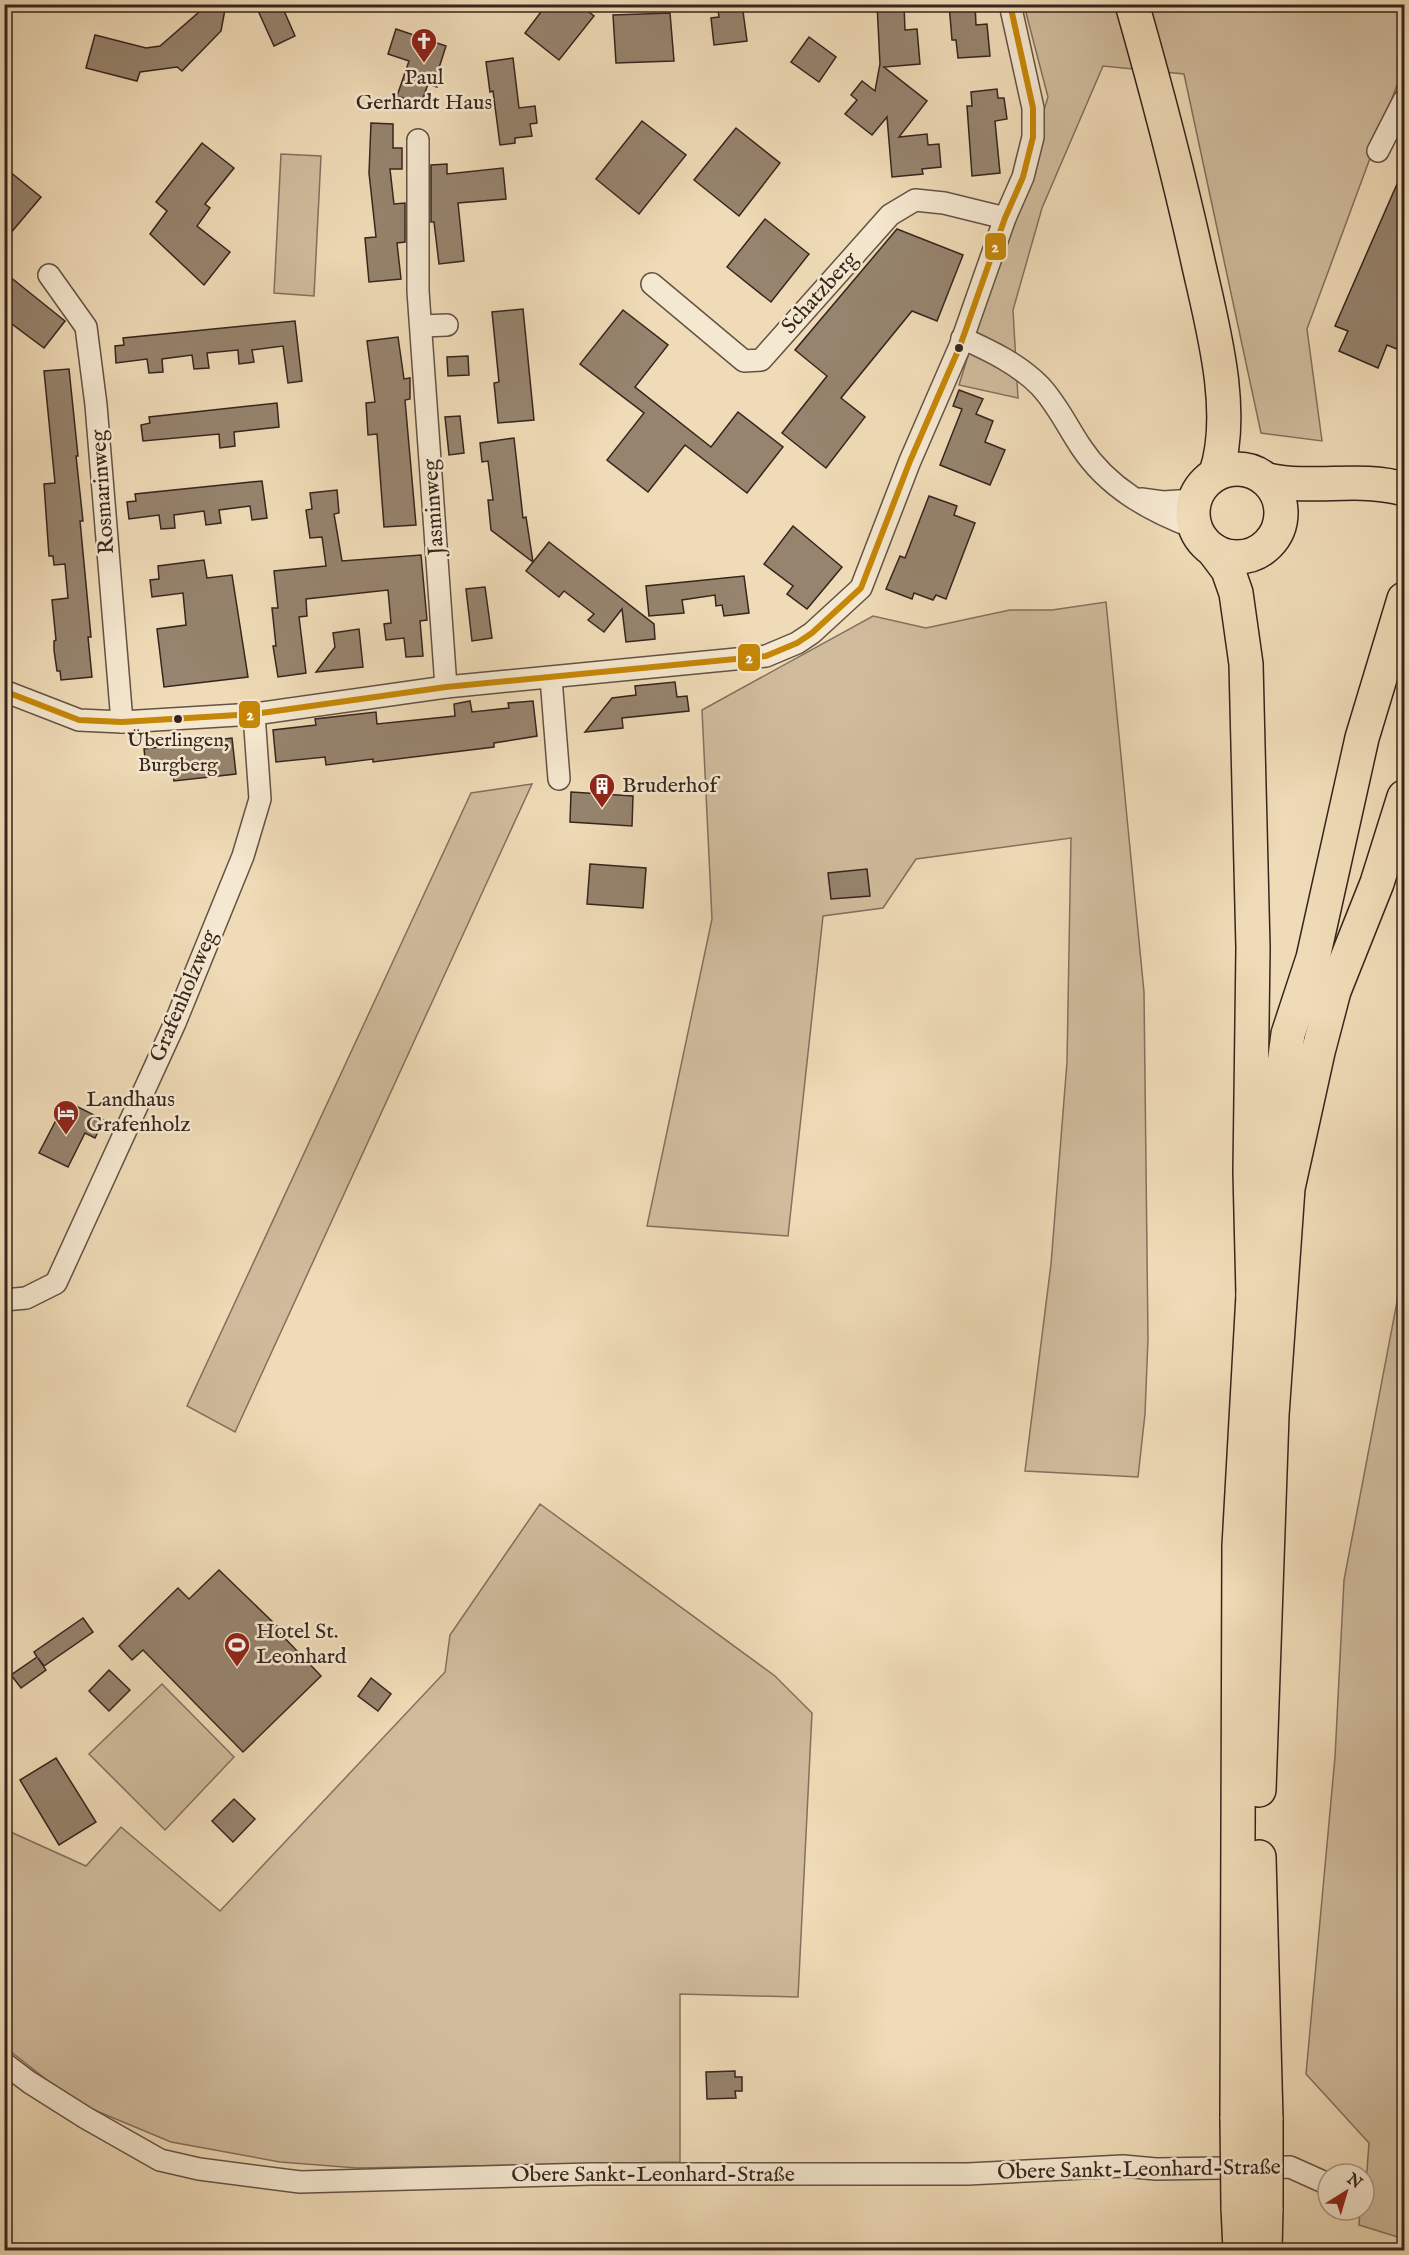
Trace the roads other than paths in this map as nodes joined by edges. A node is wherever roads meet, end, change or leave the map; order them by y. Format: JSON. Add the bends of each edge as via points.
{"nodes":[{"id":1,"x":1010,"y":4,"type":"edge"},
{"id":2,"x":1132,"y":4,"type":"edge"},
{"id":3,"x":1404,"y":100,"type":"edge"},
{"id":4,"x":418,"y":140,"type":"dead end"},
{"id":5,"x":1378,"y":151,"type":"dead end"},
{"id":6,"x":1005,"y":218,"type":"junction"},
{"id":7,"x":49,"y":275,"type":"dead end"},
{"id":8,"x":652,"y":284,"type":"dead end"},
{"id":9,"x":447,"y":325,"type":"dead end"},
{"id":10,"x":422,"y":327,"type":"junction"},
{"id":11,"x":962,"y":338,"type":"junction"},
{"id":12,"x":1222,"y":398,"type":"junction"},
{"id":13,"x":1216,"y":473,"type":"junction"},
{"id":14,"x":1258,"y":475,"type":"junction"},
{"id":15,"x":1351,"y":484,"type":"junction"},
{"id":16,"x":1402,"y":489,"type":"edge"},
{"id":17,"x":1281,"y":522,"type":"junction"},
{"id":18,"x":1201,"y":526,"type":"junction"},
{"id":19,"x":1404,"y":599,"type":"edge"},
{"id":20,"x":550,"y":678,"type":"junction"},
{"id":21,"x":446,"y":687,"type":"junction"},
{"id":22,"x":4,"y":691,"type":"edge"},
{"id":23,"x":254,"y":714,"type":"junction"},
{"id":24,"x":122,"y":722,"type":"junction"},
{"id":25,"x":559,"y":779,"type":"dead end"},
{"id":26,"x":1404,"y":797,"type":"edge"},
{"id":27,"x":1313,"y":958,"type":"junction"},
{"id":28,"x":1288,"y":1188,"type":"junction"},
{"id":29,"x":1253,"y":1295,"type":"junction"},
{"id":30,"x":4,"y":1300,"type":"edge"},
{"id":31,"x":4,"y":2063,"type":"edge"},
{"id":32,"x":1251,"y":2119,"type":"junction"},
{"id":33,"x":1316,"y":2179,"type":"edge"},
{"id":34,"x":1252,"y":2208,"type":"junction"},
{"id":35,"x":1240,"y":2250,"type":"edge"},
{"id":36,"x":1265,"y":2250,"type":"edge"}],
"edges":[{"from":1,"to":6,"type":"street","via":[[1033,108],[1033,137],[1023,177]]},
{"from":2,"to":12,"type":"main road","via":[[1180,179],[1215,338]]},
{"from":3,"to":5,"type":"street"},
{"from":4,"to":10,"type":"street","name":"Jasminweg","via":[[418,291]]},
{"from":6,"to":8,"type":"street","name":"Schatzberg","via":[[915,200],[890,215],[761,360],[744,361]]},
{"from":6,"to":11,"type":"street"},
{"from":7,"to":24,"type":"street","name":"Rosmarinweg","via":[[86,327]]},
{"from":9,"to":10,"type":"street"},
{"from":10,"to":21,"type":"street","name":"Jasminweg"},
{"from":11,"to":18,"type":"street","via":[[1005,359],[1034,381],[1063,415],[1089,458],[1114,485],[1131,497],[1163,502]]},
{"from":11,"to":20,"type":"street","via":[[861,588],[831,618],[797,643],[766,656]]},
{"from":12,"to":13,"type":"main road","via":[[1222,454]]},
{"from":12,"to":14,"type":"main road","via":[[1234,439]]},
{"from":13,"to":14,"type":"main road","via":[[1237,468]]},
{"from":13,"to":18,"type":"main road","via":[[1202,485]]},
{"from":14,"to":15,"type":"main road","via":[[1305,485]]},
{"from":14,"to":17,"type":"main road","via":[[1280,500]]},
{"from":15,"to":16,"type":"main road"},
{"from":15,"to":17,"type":"main road"},
{"from":17,"to":18,"type":"main road","via":[[1271,542],[1254,554],[1233,557]]},
{"from":18,"to":29,"type":"main road","via":[[1228,570],[1236,593],[1246,664],[1253,948]]},
{"from":19,"to":27,"type":"main road","via":[[1360,748]]},
{"from":20,"to":21,"type":"street"},
{"from":20,"to":25,"type":"street"},
{"from":21,"to":23,"type":"street"},
{"from":22,"to":24,"type":"street","via":[[79,720]]},
{"from":23,"to":24,"type":"street"},
{"from":23,"to":30,"type":"street","name":"Grafenholzweg","via":[[260,799],[243,856],[175,1023],[56,1283],[26,1298]]},
{"from":26,"to":28,"type":"main road","via":[[1377,883],[1334,991]]},
{"from":27,"to":28,"type":"main road","via":[[1309,1034]]},
{"from":27,"to":29,"type":"main road","via":[[1288,1034]]},
{"from":28,"to":32,"type":"main road","via":[[1272,1415]]},
{"from":29,"to":32,"type":"main road","via":[[1239,1546]]},
{"from":31,"to":33,"type":"street","name":"Obere Sankt-Leonhard-Straße","via":[[86,2118],[160,2160],[300,2182],[591,2174],[968,2174],[1123,2166],[1290,2167]]},
{"from":32,"to":34,"type":"main road","bridge":true},
{"from":34,"to":35,"type":"main road"},
{"from":34,"to":36,"type":"main road"}]}
